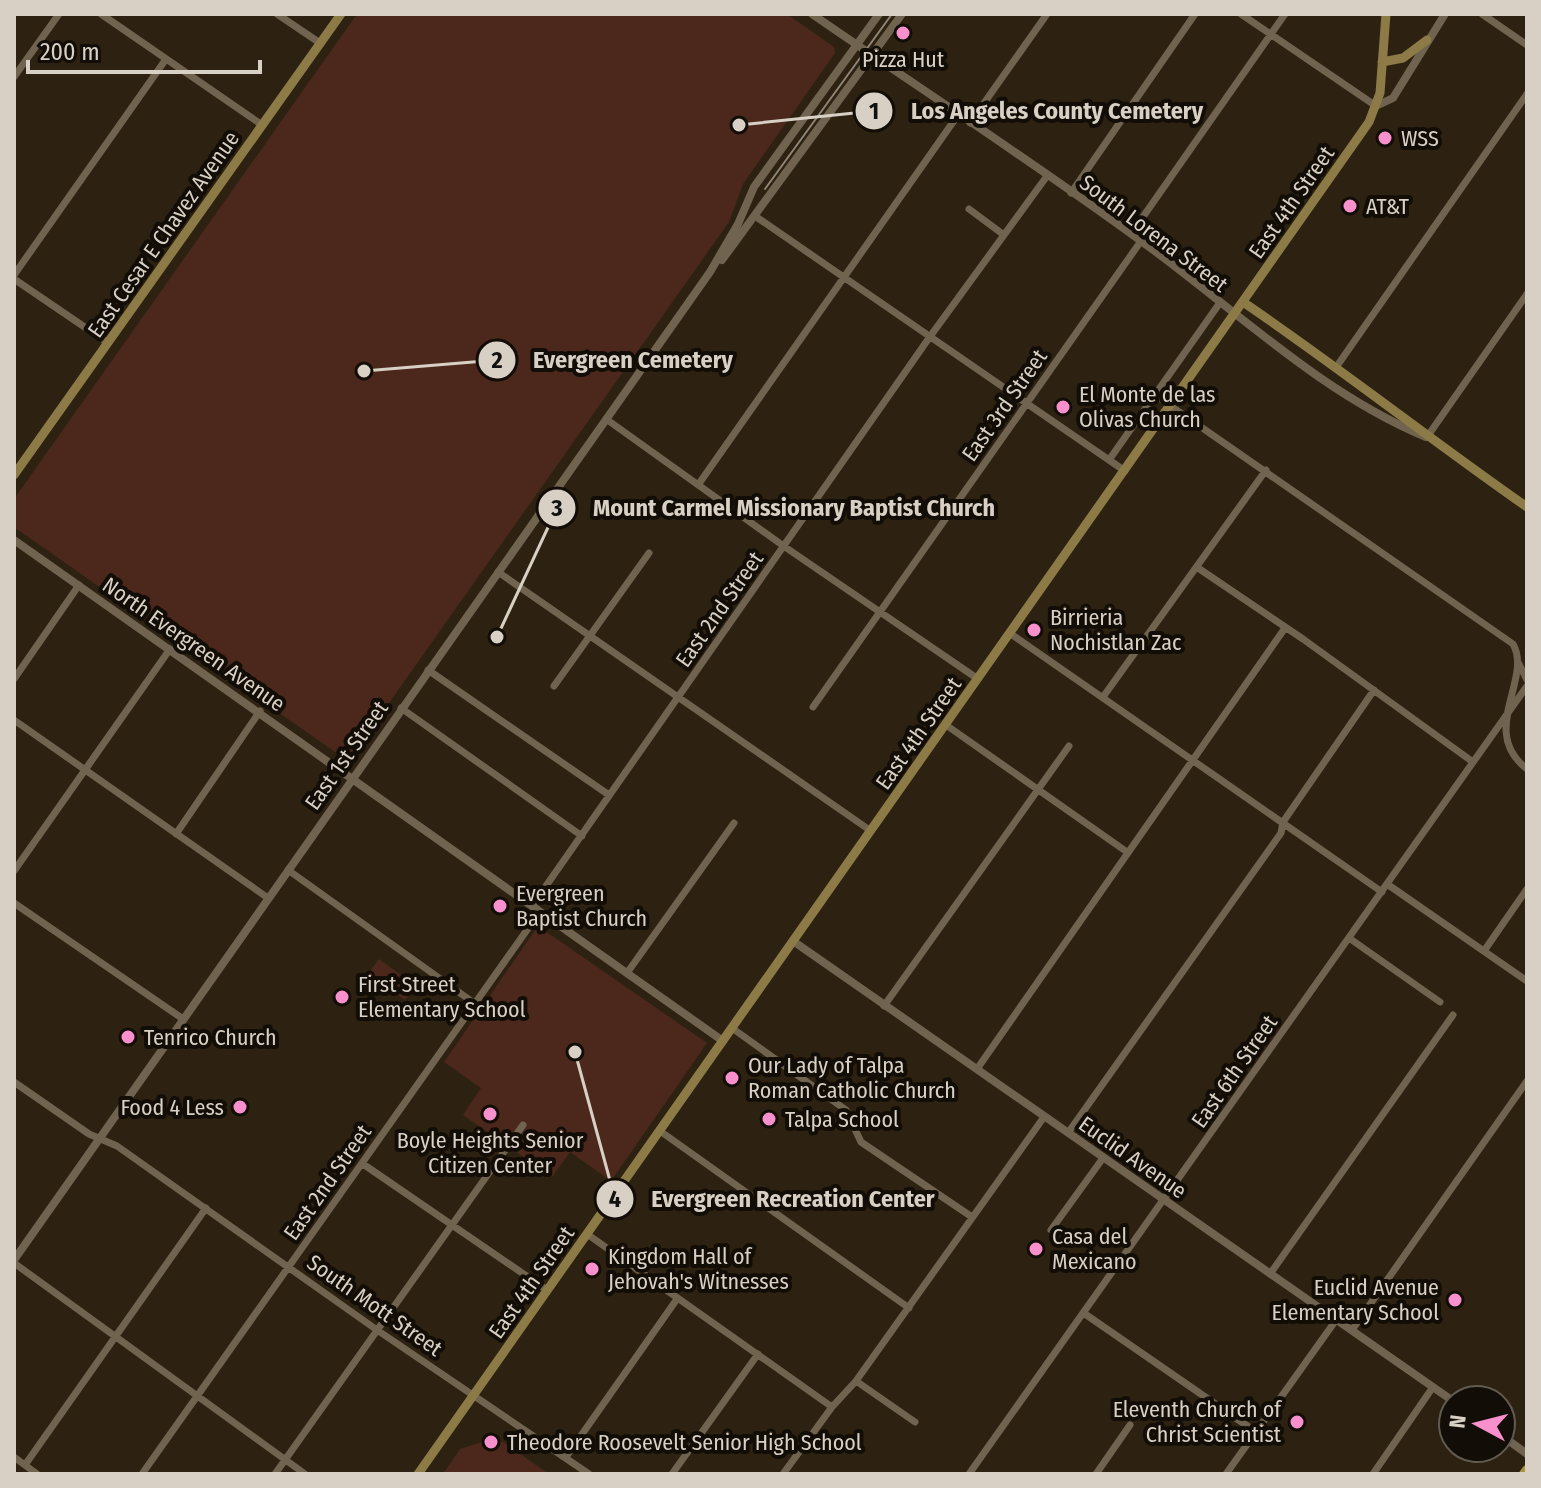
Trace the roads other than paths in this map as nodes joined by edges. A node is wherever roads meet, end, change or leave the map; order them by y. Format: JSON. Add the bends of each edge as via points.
{"nodes":[{"id":1,"x":59,"y":14,"type":"edge"},
{"id":2,"x":101,"y":14,"type":"edge"},
{"id":3,"x":277,"y":14,"type":"edge"},
{"id":4,"x":341,"y":14,"type":"edge"},
{"id":5,"x":812,"y":14,"type":"edge"},
{"id":6,"x":879,"y":14,"type":"edge"},
{"id":7,"x":902,"y":14,"type":"edge"},
{"id":8,"x":1047,"y":14,"type":"edge"},
{"id":9,"x":1195,"y":14,"type":"edge"},
{"id":10,"x":1241,"y":14,"type":"edge"},
{"id":11,"x":1285,"y":14,"type":"edge"},
{"id":12,"x":1386,"y":14,"type":"edge"},
{"id":13,"x":1445,"y":14,"type":"edge"},
{"id":14,"x":1482,"y":14,"type":"edge"},
{"id":15,"x":1271,"y":34,"type":"junction"},
{"id":16,"x":1427,"y":40,"type":"junction"},
{"id":17,"x":320,"y":43,"type":"junction"},
{"id":18,"x":855,"y":44,"type":"junction"},
{"id":19,"x":1527,"y":45,"type":"edge"},
{"id":20,"x":868,"y":53,"type":"junction"},
{"id":21,"x":166,"y":59,"type":"junction"},
{"id":22,"x":1382,"y":62,"type":"junction"},
{"id":23,"x":14,"y":77,"type":"edge"},
{"id":24,"x":1527,"y":94,"type":"edge"},
{"id":25,"x":1376,"y":106,"type":"junction"},
{"id":26,"x":958,"y":115,"type":"junction"},
{"id":27,"x":970,"y":123,"type":"junction"},
{"id":28,"x":262,"y":125,"type":"junction"},
{"id":29,"x":1047,"y":176,"type":"junction"},
{"id":30,"x":1071,"y":193,"type":"junction"},
{"id":31,"x":969,"y":209,"type":"dead end"},
{"id":32,"x":755,"y":216,"type":"junction"},
{"id":33,"x":1131,"y":234,"type":"junction"},
{"id":34,"x":1004,"y":235,"type":"junction"},
{"id":35,"x":1141,"y":241,"type":"junction"},
{"id":36,"x":710,"y":272,"type":"junction"},
{"id":37,"x":14,"y":277,"type":"edge"},
{"id":38,"x":843,"y":278,"type":"junction"},
{"id":39,"x":1527,"y":294,"type":"edge"},
{"id":40,"x":1219,"y":304,"type":"junction"},
{"id":41,"x":1240,"y":306,"type":"junction"},
{"id":42,"x":929,"y":338,"type":"junction"},
{"id":43,"x":108,"y":343,"type":"junction"},
{"id":44,"x":1337,"y":366,"type":"junction"},
{"id":45,"x":1155,"y":395,"type":"junction"},
{"id":46,"x":1026,"y":404,"type":"junction"},
{"id":47,"x":606,"y":419,"type":"junction"},
{"id":48,"x":1427,"y":437,"type":"junction"},
{"id":49,"x":1109,"y":460,"type":"junction"},
{"id":50,"x":1266,"y":470,"type":"junction"},
{"id":51,"x":1125,"y":471,"type":"junction"},
{"id":52,"x":14,"y":475,"type":"edge"},
{"id":53,"x":698,"y":485,"type":"junction"},
{"id":54,"x":1525,"y":503,"type":"edge"},
{"id":55,"x":14,"y":540,"type":"edge"},
{"id":56,"x":785,"y":547,"type":"junction"},
{"id":57,"x":649,"y":553,"type":"dead end"},
{"id":58,"x":1198,"y":568,"type":"junction"},
{"id":59,"x":498,"y":572,"type":"junction"},
{"id":60,"x":79,"y":585,"type":"junction"},
{"id":61,"x":880,"y":611,"type":"junction"},
{"id":62,"x":1285,"y":628,"type":"junction"},
{"id":63,"x":1011,"y":634,"type":"junction"},
{"id":64,"x":591,"y":637,"type":"junction"},
{"id":65,"x":170,"y":649,"type":"junction"},
{"id":66,"x":1517,"y":660,"type":"junction"},
{"id":67,"x":428,"y":670,"type":"junction"},
{"id":68,"x":14,"y":679,"type":"edge"},
{"id":69,"x":978,"y":679,"type":"junction"},
{"id":70,"x":1527,"y":680,"type":"edge"},
{"id":71,"x":554,"y":686,"type":"dead end"},
{"id":72,"x":1527,"y":686,"type":"edge"},
{"id":73,"x":1374,"y":690,"type":"junction"},
{"id":74,"x":1103,"y":697,"type":"junction"},
{"id":75,"x":679,"y":698,"type":"junction"},
{"id":76,"x":813,"y":707,"type":"dead end"},
{"id":77,"x":401,"y":708,"type":"junction"},
{"id":78,"x":260,"y":711,"type":"junction"},
{"id":79,"x":1506,"y":716,"type":"junction"},
{"id":80,"x":14,"y":720,"type":"edge"},
{"id":81,"x":946,"y":725,"type":"junction"},
{"id":82,"x":1069,"y":746,"type":"dead end"},
{"id":83,"x":1194,"y":759,"type":"junction"},
{"id":84,"x":1473,"y":762,"type":"junction"},
{"id":85,"x":1527,"y":769,"type":"edge"},
{"id":86,"x":83,"y":770,"type":"junction"},
{"id":87,"x":352,"y":778,"type":"junction"},
{"id":88,"x":1038,"y":791,"type":"junction"},
{"id":89,"x":609,"y":795,"type":"junction"},
{"id":90,"x":1283,"y":822,"type":"junction"},
{"id":91,"x":734,"y":823,"type":"dead end"},
{"id":92,"x":871,"y":831,"type":"junction"},
{"id":93,"x":176,"y":834,"type":"junction"},
{"id":94,"x":582,"y":836,"type":"junction"},
{"id":95,"x":1127,"y":852,"type":"junction"},
{"id":96,"x":288,"y":870,"type":"junction"},
{"id":97,"x":14,"y":871,"type":"edge"},
{"id":98,"x":1387,"y":884,"type":"junction"},
{"id":99,"x":1527,"y":889,"type":"edge"},
{"id":100,"x":1382,"y":892,"type":"junction"},
{"id":101,"x":268,"y":898,"type":"junction"},
{"id":102,"x":14,"y":903,"type":"edge"},
{"id":103,"x":534,"y":907,"type":"junction"},
{"id":104,"x":1349,"y":938,"type":"junction"},
{"id":105,"x":793,"y":941,"type":"junction"},
{"id":106,"x":1484,"y":951,"type":"junction"},
{"id":107,"x":627,"y":973,"type":"junction"},
{"id":108,"x":1527,"y":981,"type":"edge"},
{"id":109,"x":1440,"y":1002,"type":"dead end"},
{"id":110,"x":474,"y":1003,"type":"junction"},
{"id":111,"x":884,"y":1006,"type":"junction"},
{"id":112,"x":1453,"y":1015,"type":"dead end"},
{"id":113,"x":183,"y":1019,"type":"junction"},
{"id":114,"x":732,"y":1028,"type":"junction"},
{"id":115,"x":723,"y":1041,"type":"junction"},
{"id":116,"x":977,"y":1069,"type":"junction"},
{"id":117,"x":1527,"y":1081,"type":"edge"},
{"id":118,"x":14,"y":1082,"type":"edge"},
{"id":119,"x":1044,"y":1117,"type":"junction"},
{"id":120,"x":523,"y":1125,"type":"dead end"},
{"id":121,"x":660,"y":1131,"type":"junction"},
{"id":122,"x":1068,"y":1133,"type":"junction"},
{"id":123,"x":100,"y":1137,"type":"junction"},
{"id":124,"x":1103,"y":1158,"type":"junction"},
{"id":125,"x":363,"y":1164,"type":"junction"},
{"id":126,"x":1164,"y":1202,"type":"junction"},
{"id":127,"x":206,"y":1208,"type":"junction"},
{"id":128,"x":972,"y":1217,"type":"junction"},
{"id":129,"x":451,"y":1223,"type":"junction"},
{"id":130,"x":1051,"y":1230,"type":"dead end"},
{"id":131,"x":587,"y":1234,"type":"junction"},
{"id":132,"x":14,"y":1262,"type":"edge"},
{"id":133,"x":290,"y":1267,"type":"junction"},
{"id":134,"x":1270,"y":1274,"type":"junction"},
{"id":135,"x":547,"y":1290,"type":"junction"},
{"id":136,"x":677,"y":1299,"type":"junction"},
{"id":137,"x":909,"y":1308,"type":"junction"},
{"id":138,"x":1085,"y":1314,"type":"junction"},
{"id":139,"x":1336,"y":1320,"type":"junction"},
{"id":140,"x":377,"y":1330,"type":"junction"},
{"id":141,"x":1352,"y":1330,"type":"junction"},
{"id":142,"x":116,"y":1336,"type":"junction"},
{"id":143,"x":758,"y":1354,"type":"junction"},
{"id":144,"x":856,"y":1381,"type":"junction"},
{"id":145,"x":1433,"y":1387,"type":"junction"},
{"id":146,"x":1437,"y":1390,"type":"edge"},
{"id":147,"x":197,"y":1394,"type":"junction"},
{"id":148,"x":474,"y":1395,"type":"junction"},
{"id":149,"x":832,"y":1407,"type":"junction"},
{"id":150,"x":915,"y":1422,"type":"dead end"},
{"id":151,"x":1130,"y":1425,"type":"dead end"},
{"id":152,"x":1256,"y":1432,"type":"junction"},
{"id":153,"x":14,"y":1457,"type":"edge"},
{"id":154,"x":566,"y":1457,"type":"junction"},
{"id":155,"x":285,"y":1460,"type":"junction"},
{"id":156,"x":25,"y":1465,"type":"junction"},
{"id":157,"x":37,"y":1474,"type":"edge"},
{"id":158,"x":142,"y":1474,"type":"edge"},
{"id":159,"x":275,"y":1474,"type":"edge"},
{"id":160,"x":305,"y":1474,"type":"edge"},
{"id":161,"x":418,"y":1474,"type":"edge"},
{"id":162,"x":589,"y":1474,"type":"edge"},
{"id":163,"x":672,"y":1474,"type":"edge"},
{"id":164,"x":783,"y":1474,"type":"edge"},
{"id":165,"x":969,"y":1474,"type":"edge"},
{"id":166,"x":1096,"y":1474,"type":"edge"},
{"id":167,"x":1226,"y":1474,"type":"edge"},
{"id":168,"x":1373,"y":1474,"type":"edge"}],
"edges":[{"from":1,"to":23,"type":"street"},
{"from":2,"to":21,"type":"street"},
{"from":3,"to":17,"type":"street"},
{"from":4,"to":17,"type":"main road","name":"East Cesar E Chavez Avenue"},
{"from":5,"to":18,"type":"street","name":"South Lorena Street"},
{"from":6,"to":18,"type":"street","name":"East 1st Street"},
{"from":7,"to":20,"type":"street","name":"East 1st Street"},
{"from":8,"to":27,"type":"street"},
{"from":9,"to":30,"type":"street"},
{"from":10,"to":15,"type":"street"},
{"from":11,"to":15,"type":"street"},
{"from":12,"to":22,"type":"main road"},
{"from":13,"to":16,"type":"street","name":"East 4th Street"},
{"from":14,"to":19,"type":"street"},
{"from":15,"to":25,"type":"street"},
{"from":15,"to":33,"type":"street"},
{"from":16,"to":22,"type":"main road","via":[[1403,58]]},
{"from":16,"to":25,"type":"street","name":"East 4th Street","via":[[1393,98]]},
{"from":17,"to":28,"type":"main road","name":"East Cesar E Chavez Avenue"},
{"from":18,"to":20,"type":"street","name":"South Lorena Street"},
{"from":18,"to":36,"type":"street","name":"East 1st Street","via":[[754,187]]},
{"from":20,"to":26,"type":"street","name":"South Lorena Street"},
{"from":20,"to":32,"type":"street","name":"East 1st Street"},
{"from":21,"to":28,"type":"street"},
{"from":21,"to":37,"type":"street"},
{"from":22,"to":25,"type":"main road"},
{"from":24,"to":44,"type":"street"},
{"from":25,"to":41,"type":"main road","name":"East 4th Street"},
{"from":26,"to":27,"type":"street","name":"South Lorena Street"},
{"from":26,"to":38,"type":"street"},
{"from":27,"to":29,"type":"street","name":"South Lorena Street"},
{"from":28,"to":43,"type":"main road","name":"East Cesar E Chavez Avenue"},
{"from":29,"to":30,"type":"street","name":"South Lorena Street"},
{"from":29,"to":34,"type":"street","name":"East 2nd Street"},
{"from":30,"to":33,"type":"street","name":"South Lorena Street"},
{"from":31,"to":34,"type":"street"},
{"from":32,"to":36,"type":"street","name":"East 1st Street"},
{"from":32,"to":38,"type":"street"},
{"from":33,"to":35,"type":"street","name":"South Lorena Street"},
{"from":34,"to":42,"type":"street","name":"East 2nd Street"},
{"from":35,"to":40,"type":"street","name":"South Lorena Street"},
{"from":35,"to":46,"type":"street","name":"East 3rd Street"},
{"from":36,"to":47,"type":"street","name":"East 1st Street"},
{"from":37,"to":43,"type":"street"},
{"from":38,"to":42,"type":"street"},
{"from":38,"to":53,"type":"street"},
{"from":39,"to":48,"type":"street"},
{"from":40,"to":45,"type":"street"},
{"from":40,"to":48,"type":"street","name":"South Lorena Street","via":[[1341,391]]},
{"from":41,"to":44,"type":"main road","name":"South Lorena Street"},
{"from":41,"to":51,"type":"main road","name":"East 4th Street"},
{"from":42,"to":46,"type":"street"},
{"from":42,"to":56,"type":"street","name":"East 2nd Street"},
{"from":43,"to":52,"type":"main road","name":"East Cesar E Chavez Avenue"},
{"from":44,"to":48,"type":"main road","name":"South Lorena Street"},
{"from":45,"to":49,"type":"street"},
{"from":45,"to":50,"type":"street"},
{"from":46,"to":49,"type":"street"},
{"from":46,"to":61,"type":"street","name":"East 3rd Street"},
{"from":47,"to":53,"type":"street"},
{"from":47,"to":59,"type":"street","name":"East 1st Street"},
{"from":48,"to":54,"type":"main road","name":"South Lorena Street"},
{"from":49,"to":51,"type":"street"},
{"from":50,"to":58,"type":"street"},
{"from":50,"to":66,"type":"street","via":[[1513,644]]},
{"from":51,"to":63,"type":"main road","name":"East 4th Street"},
{"from":53,"to":56,"type":"street"},
{"from":55,"to":60,"type":"street","name":"North Evergreen Avenue"},
{"from":56,"to":61,"type":"street"},
{"from":56,"to":75,"type":"street","name":"East 2nd Street"},
{"from":57,"to":64,"type":"street"},
{"from":58,"to":62,"type":"street"},
{"from":58,"to":74,"type":"street"},
{"from":59,"to":64,"type":"street"},
{"from":59,"to":67,"type":"street","name":"East 1st Street"},
{"from":60,"to":65,"type":"street","name":"North Evergreen Avenue"},
{"from":60,"to":68,"type":"street"},
{"from":61,"to":69,"type":"street"},
{"from":61,"to":76,"type":"street","name":"East 3rd Street"},
{"from":62,"to":73,"type":"street"},
{"from":62,"to":83,"type":"street"},
{"from":63,"to":69,"type":"main road","name":"East 4th Street"},
{"from":63,"to":74,"type":"street"},
{"from":64,"to":71,"type":"street"},
{"from":64,"to":75,"type":"street"},
{"from":65,"to":78,"type":"street","name":"North Evergreen Avenue"},
{"from":65,"to":86,"type":"street"},
{"from":66,"to":70,"type":"street"},
{"from":66,"to":79,"type":"street"},
{"from":67,"to":77,"type":"street","name":"East 1st Street"},
{"from":67,"to":89,"type":"street"},
{"from":69,"to":81,"type":"main road","name":"East 4th Street"},
{"from":72,"to":79,"type":"street","name":"East 6th Street"},
{"from":73,"to":84,"type":"street"},
{"from":73,"to":90,"type":"street"},
{"from":74,"to":83,"type":"street"},
{"from":75,"to":89,"type":"street","name":"East 2nd Street"},
{"from":75,"to":92,"type":"street"},
{"from":77,"to":87,"type":"street","name":"East 1st Street"},
{"from":77,"to":94,"type":"street"},
{"from":78,"to":87,"type":"street","name":"North Evergreen Avenue"},
{"from":78,"to":93,"type":"street"},
{"from":79,"to":84,"type":"street","name":"East 6th Street"},
{"from":79,"to":85,"type":"street","via":[[1511,750]]},
{"from":80,"to":86,"type":"street"},
{"from":81,"to":88,"type":"street"},
{"from":81,"to":92,"type":"main road","name":"East 4th Street"},
{"from":82,"to":88,"type":"street"},
{"from":83,"to":90,"type":"street"},
{"from":83,"to":95,"type":"street"},
{"from":84,"to":98,"type":"street","name":"East 6th Street"},
{"from":86,"to":93,"type":"street"},
{"from":86,"to":97,"type":"street"},
{"from":87,"to":96,"type":"street","name":"East 1st Street"},
{"from":87,"to":103,"type":"street","name":"North Evergreen Avenue"},
{"from":88,"to":95,"type":"street"},
{"from":88,"to":111,"type":"street"},
{"from":89,"to":94,"type":"street","name":"East 2nd Street"},
{"from":90,"to":100,"type":"street"},
{"from":90,"to":122,"type":"street","via":[[1281,833]]},
{"from":91,"to":107,"type":"street"},
{"from":92,"to":105,"type":"main road","name":"East 4th Street"},
{"from":93,"to":101,"type":"street"},
{"from":94,"to":103,"type":"street","name":"East 2nd Street"},
{"from":95,"to":116,"type":"street"},
{"from":96,"to":101,"type":"street","name":"East 1st Street"},
{"from":96,"to":110,"type":"street"},
{"from":98,"to":100,"type":"street","name":"East 6th Street"},
{"from":98,"to":106,"type":"street"},
{"from":99,"to":106,"type":"street"},
{"from":100,"to":104,"type":"street","name":"East 6th Street"},
{"from":101,"to":113,"type":"street","name":"East 1st Street"},
{"from":102,"to":113,"type":"street"},
{"from":103,"to":107,"type":"street","name":"North Evergreen Avenue"},
{"from":103,"to":110,"type":"street","name":"East 2nd Street","via":[[534,920]]},
{"from":104,"to":109,"type":"street"},
{"from":104,"to":126,"type":"street","name":"East 6th Street"},
{"from":105,"to":111,"type":"street","name":"Euclid Avenue"},
{"from":105,"to":114,"type":"main road","name":"East 4th Street"},
{"from":106,"to":108,"type":"street"},
{"from":107,"to":115,"type":"street","name":"North Evergreen Avenue"},
{"from":110,"to":125,"type":"street","name":"East 2nd Street"},
{"from":111,"to":116,"type":"street","name":"Euclid Avenue"},
{"from":112,"to":134,"type":"street"},
{"from":113,"to":123,"type":"street","name":"East 1st Street"},
{"from":114,"to":115,"type":"main road","name":"East 4th Street"},
{"from":114,"to":128,"type":"street","via":[[846,1110],[861,1142]]},
{"from":115,"to":121,"type":"main road","name":"East 4th Street"},
{"from":116,"to":119,"type":"street","name":"Euclid Avenue"},
{"from":117,"to":141,"type":"street"},
{"from":118,"to":123,"type":"street","name":"South Mott Street"},
{"from":119,"to":122,"type":"street","name":"Euclid Avenue"},
{"from":119,"to":128,"type":"street"},
{"from":120,"to":129,"type":"street"},
{"from":121,"to":131,"type":"main road","name":"East 4th Street"},
{"from":121,"to":137,"type":"street"},
{"from":122,"to":124,"type":"street","name":"Euclid Avenue"},
{"from":123,"to":127,"type":"street","name":"South Mott Street"},
{"from":123,"to":132,"type":"street","name":"East 1st Street"},
{"from":124,"to":126,"type":"street","name":"Euclid Avenue"},
{"from":124,"to":130,"type":"street"},
{"from":125,"to":129,"type":"street"},
{"from":125,"to":133,"type":"street","name":"East 2nd Street"},
{"from":126,"to":134,"type":"street","name":"Euclid Avenue"},
{"from":126,"to":138,"type":"street","name":"East 6th Street"},
{"from":127,"to":133,"type":"street","name":"South Mott Street"},
{"from":127,"to":142,"type":"street"},
{"from":128,"to":137,"type":"street"},
{"from":129,"to":135,"type":"street"},
{"from":129,"to":140,"type":"street"},
{"from":131,"to":135,"type":"main road","name":"East 4th Street"},
{"from":131,"to":136,"type":"street"},
{"from":132,"to":142,"type":"street"},
{"from":133,"to":140,"type":"street","name":"South Mott Street"},
{"from":133,"to":147,"type":"street","name":"East 2nd Street"},
{"from":134,"to":139,"type":"street","name":"Euclid Avenue"},
{"from":135,"to":148,"type":"main road","name":"East 4th Street"},
{"from":136,"to":143,"type":"street"},
{"from":136,"to":154,"type":"street"},
{"from":137,"to":144,"type":"street"},
{"from":138,"to":152,"type":"street"},
{"from":138,"to":165,"type":"street","name":"East 6th Street"},
{"from":139,"to":141,"type":"street","name":"Euclid Avenue"},
{"from":139,"to":152,"type":"street"},
{"from":140,"to":148,"type":"street","name":"South Mott Street"},
{"from":140,"to":155,"type":"street"},
{"from":141,"to":145,"type":"street","name":"Euclid Avenue"},
{"from":142,"to":147,"type":"street"},
{"from":142,"to":156,"type":"street"},
{"from":143,"to":149,"type":"street"},
{"from":143,"to":163,"type":"street"},
{"from":144,"to":149,"type":"street"},
{"from":144,"to":150,"type":"street"},
{"from":145,"to":146,"type":"street","name":"Euclid Avenue"},
{"from":145,"to":168,"type":"street"},
{"from":147,"to":155,"type":"street"},
{"from":147,"to":158,"type":"street","name":"East 2nd Street"},
{"from":148,"to":154,"type":"street","name":"South Mott Street"},
{"from":148,"to":161,"type":"main road","name":"East 4th Street"},
{"from":149,"to":164,"type":"street"},
{"from":151,"to":166,"type":"street"},
{"from":152,"to":167,"type":"street"},
{"from":153,"to":156,"type":"street"},
{"from":154,"to":162,"type":"street","name":"South Mott Street"},
{"from":155,"to":159,"type":"street"},
{"from":155,"to":160,"type":"street"},
{"from":156,"to":157,"type":"street"}]}
